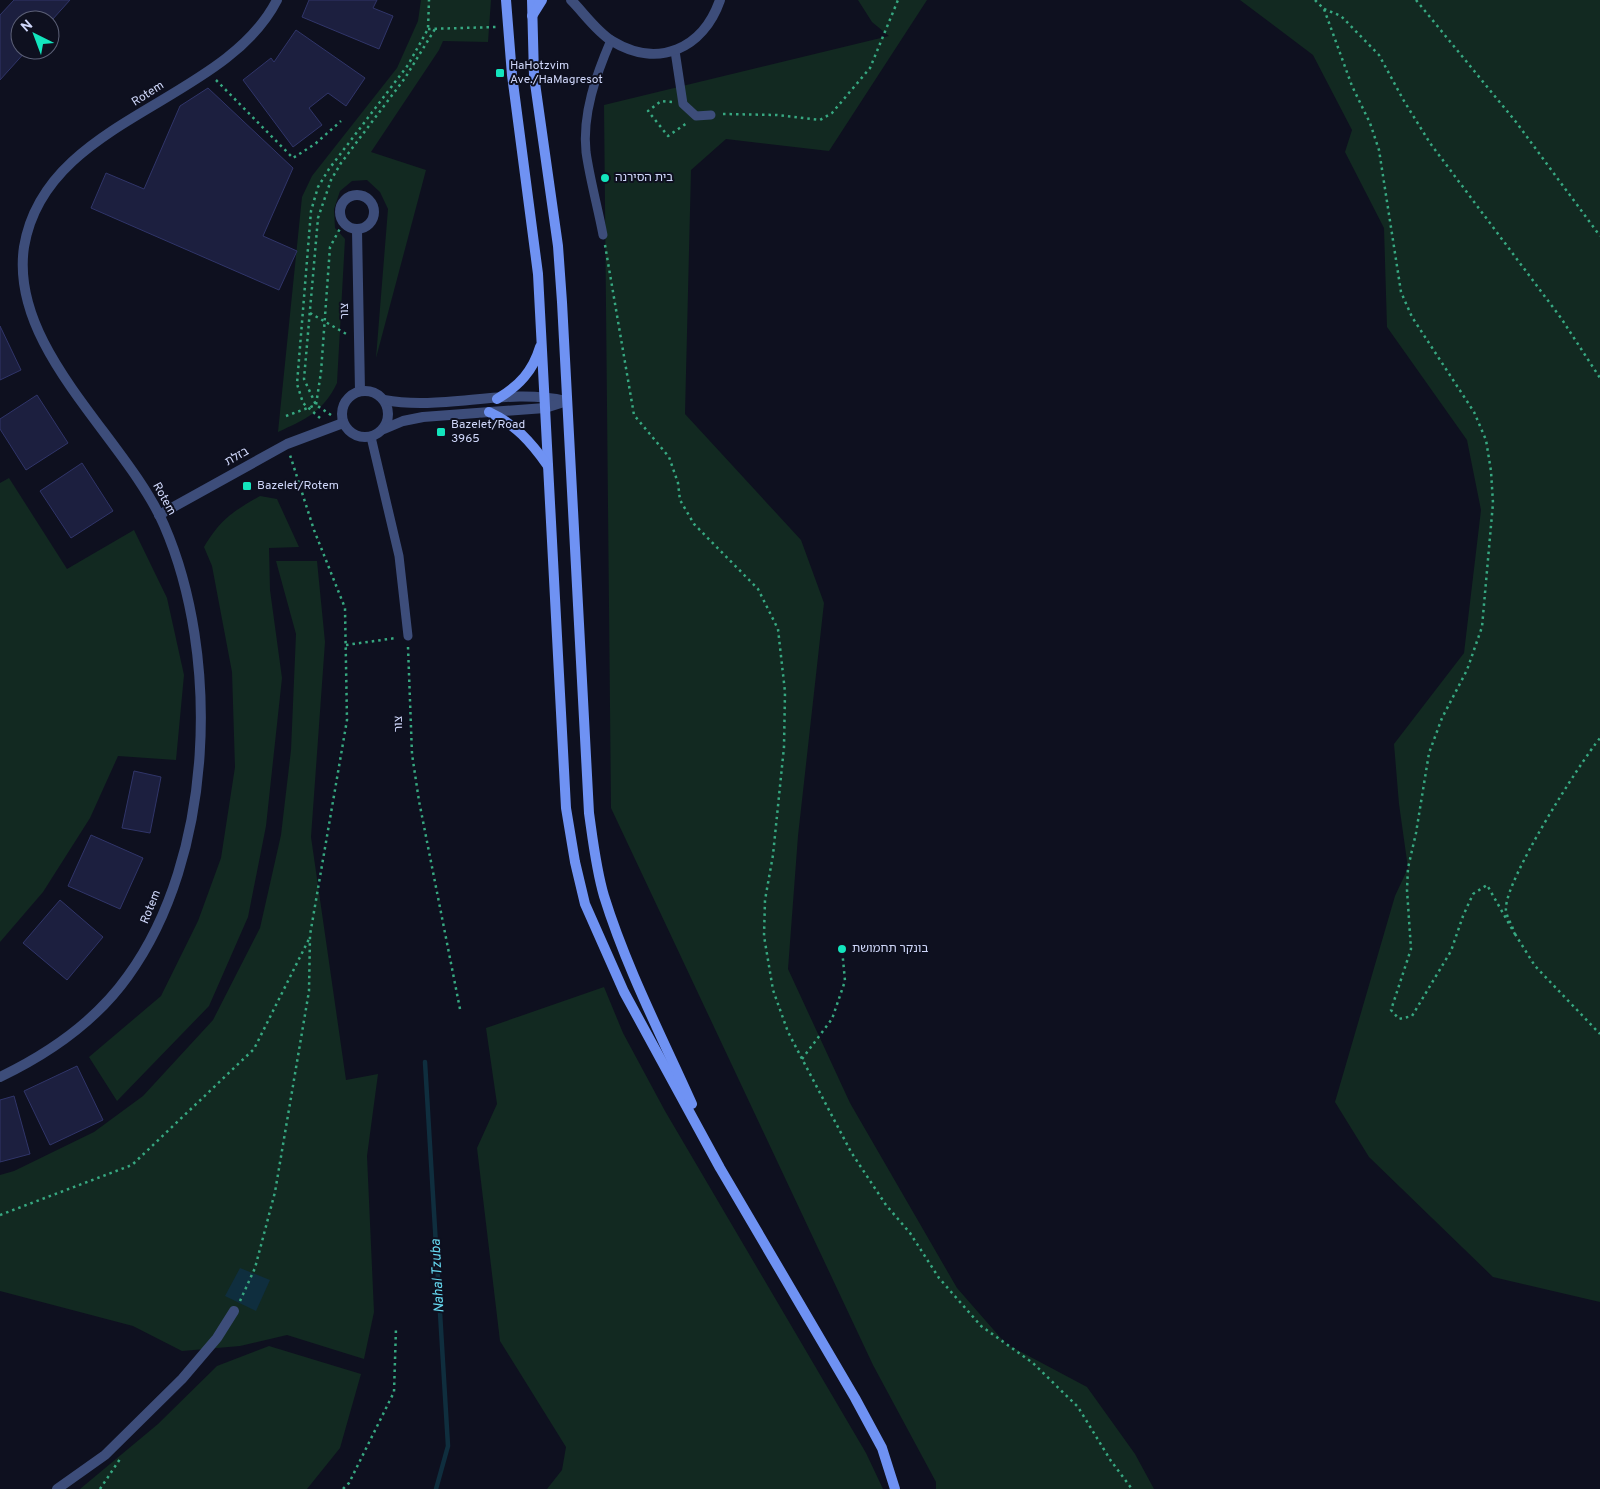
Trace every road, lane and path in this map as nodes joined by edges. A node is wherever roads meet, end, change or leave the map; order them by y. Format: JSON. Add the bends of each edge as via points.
{"nodes":[{"id":1,"x":277,"y":0,"type":"edge"},
{"id":2,"x":429,"y":0,"type":"edge"},
{"id":3,"x":506,"y":0,"type":"edge"},
{"id":4,"x":532,"y":0,"type":"edge"},
{"id":5,"x":542,"y":0,"type":"edge"},
{"id":6,"x":571,"y":0,"type":"edge"},
{"id":7,"x":578,"y":0,"type":"edge"},
{"id":8,"x":720,"y":0,"type":"edge"},
{"id":9,"x":898,"y":0,"type":"edge"},
{"id":10,"x":1315,"y":0,"type":"edge"},
{"id":11,"x":1416,"y":0,"type":"edge"},
{"id":12,"x":1324,"y":9,"type":"junction"},
{"id":13,"x":587,"y":16,"type":"junction"},
{"id":14,"x":531,"y":20,"type":"junction"},
{"id":15,"x":507,"y":26,"type":"junction"},
{"id":16,"x":428,"y":29,"type":"junction"},
{"id":17,"x":435,"y":29,"type":"junction"},
{"id":18,"x":611,"y":40,"type":"junction"},
{"id":19,"x":675,"y":51,"type":"junction"},
{"id":20,"x":207,"y":70,"type":"junction"},
{"id":21,"x":683,"y":104,"type":"junction"},
{"id":22,"x":711,"y":114,"type":"joint"},
{"id":23,"x":696,"y":116,"type":"junction"},
{"id":24,"x":341,"y":121,"type":"dead end"},
{"id":25,"x":343,"y":223,"type":"junction"},
{"id":26,"x":357,"y":230,"type":"junction"},
{"id":27,"x":603,"y":236,"type":"joint"},
{"id":28,"x":1600,"y":236,"type":"edge"},
{"id":29,"x":310,"y":313,"type":"junction"},
{"id":30,"x":326,"y":322,"type":"junction"},
{"id":31,"x":358,"y":341,"type":"junction"},
{"id":32,"x":542,"y":342,"type":"junction"},
{"id":33,"x":1600,"y":378,"type":"edge"},
{"id":34,"x":360,"y":391,"type":"junction"},
{"id":35,"x":545,"y":396,"type":"junction"},
{"id":36,"x":497,"y":399,"type":"junction"},
{"id":37,"x":384,"y":400,"type":"junction"},
{"id":38,"x":567,"y":401,"type":"junction"},
{"id":39,"x":316,"y":404,"type":"junction"},
{"id":40,"x":308,"y":407,"type":"junction"},
{"id":41,"x":545,"y":408,"type":"junction"},
{"id":42,"x":488,"y":412,"type":"junction"},
{"id":43,"x":286,"y":416,"type":"dead end"},
{"id":44,"x":343,"y":423,"type":"junction"},
{"id":45,"x":331,"y":427,"type":"junction"},
{"id":46,"x":384,"y":429,"type":"junction"},
{"id":47,"x":371,"y":437,"type":"junction"},
{"id":48,"x":287,"y":444,"type":"junction"},
{"id":49,"x":548,"y":466,"type":"junction"},
{"id":50,"x":159,"y":515,"type":"junction"},
{"id":51,"x":408,"y":636,"type":"junction"},
{"id":52,"x":346,"y":645,"type":"junction"},
{"id":53,"x":1600,"y":738,"type":"edge"},
{"id":54,"x":310,"y":935,"type":"junction"},
{"id":55,"x":1516,"y":936,"type":"junction"},
{"id":56,"x":842,"y":949,"type":"dead end"},
{"id":57,"x":460,"y":1009,"type":"dead end"},
{"id":58,"x":1600,"y":1034,"type":"edge"},
{"id":59,"x":802,"y":1059,"type":"junction"},
{"id":60,"x":0,"y":1077,"type":"edge"},
{"id":61,"x":720,"y":1168,"type":"junction"},
{"id":62,"x":0,"y":1215,"type":"edge"},
{"id":63,"x":234,"y":1311,"type":"joint"},
{"id":64,"x":396,"y":1328,"type":"dead end"},
{"id":65,"x":57,"y":1489,"type":"edge"},
{"id":66,"x":343,"y":1489,"type":"edge"},
{"id":67,"x":896,"y":1489,"type":"edge"},
{"id":68,"x":1132,"y":1489,"type":"edge"}],
"edges":[{"from":1,"to":20,"type":"street","name":"Rotem","via":[[249,38]]},
{"from":2,"to":16,"type":"path"},
{"from":3,"to":15,"type":"main road"},
{"from":4,"to":14,"type":"main road"},
{"from":5,"to":14,"type":"main road"},
{"from":6,"to":13,"type":"street"},
{"from":7,"to":13,"type":"street"},
{"from":8,"to":19,"type":"street","via":[[713,18],[702,32]]},
{"from":9,"to":22,"type":"path","via":[[870,68],[832,113],[820,120],[778,115]]},
{"from":10,"to":12,"type":"path"},
{"from":11,"to":28,"type":"path","via":[[1516,122]]},
{"from":12,"to":33,"type":"path","via":[[1341,16],[1379,55],[1430,143],[1562,318]]},
{"from":12,"to":55,"type":"path","via":[[1379,150],[1401,292],[1412,317],[1474,412],[1486,440],[1491,471],[1493,503],[1482,627],[1467,670],[1442,718],[1429,754],[1408,868],[1411,949],[1390,1010],[1399,1019],[1412,1016],[1451,952],[1473,894],[1487,886]]},
{"from":13,"to":18,"type":"street"},
{"from":14,"to":38,"type":"main road","via":[[535,85],[558,246]]},
{"from":15,"to":17,"type":"path"},
{"from":15,"to":32,"type":"main road","via":[[533,223]]},
{"from":16,"to":17,"type":"path"},
{"from":16,"to":40,"type":"path","via":[[408,65],[328,169],[318,187],[311,211],[297,384],[303,403]]},
{"from":17,"to":29,"type":"path","via":[[331,180],[318,218]]},
{"from":18,"to":19,"type":"street","via":[[628,50],[665,54]]},
{"from":18,"to":27,"type":"lane","via":[[598,72],[586,126],[586,152]]},
{"from":19,"to":21,"type":"lane"},
{"from":20,"to":24,"type":"path","via":[[293,158]]},
{"from":20,"to":50,"type":"street","name":"Rotem","via":[[72,161],[39,204],[29,226],[24,249],[27,297],[44,345],[133,471]]},
{"from":21,"to":23,"type":"lane"},
{"from":21,"to":23,"type":"path","via":[[661,100],[648,111],[668,136]]},
{"from":22,"to":23,"type":"lane"},
{"from":25,"to":26,"type":"street"},
{"from":25,"to":26,"type":"street","via":[[342,203],[349,196],[364,195],[374,206],[374,218],[367,227]]},
{"from":25,"to":30,"type":"path","via":[[330,247]]},
{"from":26,"to":31,"type":"street","name":"צור"},
{"from":27,"to":59,"type":"path","via":[[634,415],[669,457],[680,500],[694,524],[758,588],[778,629],[785,692],[784,747],[765,900],[764,936],[773,990]]},
{"from":29,"to":30,"type":"path"},
{"from":29,"to":39,"type":"path","via":[[304,379]]},
{"from":30,"to":31,"type":"path"},
{"from":30,"to":39,"type":"path"},
{"from":31,"to":34,"type":"street","name":"צור"},
{"from":32,"to":35,"type":"main road"},
{"from":32,"to":36,"type":"main road","via":[[526,376]]},
{"from":34,"to":37,"type":"street","via":[[373,392]]},
{"from":34,"to":44,"type":"street","via":[[344,403]]},
{"from":35,"to":36,"type":"street"},
{"from":35,"to":38,"type":"street"},
{"from":35,"to":41,"type":"main road"},
{"from":36,"to":37,"type":"street","via":[[418,404]]},
{"from":37,"to":46,"type":"street","via":[[388,414]]},
{"from":38,"to":41,"type":"street"},
{"from":38,"to":61,"type":"main road","via":[[589,813],[595,859],[620,942]]},
{"from":39,"to":40,"type":"path"},
{"from":39,"to":44,"type":"path"},
{"from":40,"to":43,"type":"path"},
{"from":40,"to":45,"type":"path"},
{"from":41,"to":42,"type":"street"},
{"from":41,"to":49,"type":"main road"},
{"from":42,"to":46,"type":"street","via":[[422,417]]},
{"from":42,"to":49,"type":"main road","via":[[522,433]]},
{"from":44,"to":45,"type":"street","name":"בזלת"},
{"from":44,"to":47,"type":"street","via":[[351,434]]},
{"from":45,"to":48,"type":"street","name":"בזלת"},
{"from":46,"to":47,"type":"street"},
{"from":47,"to":51,"type":"lane","via":[[399,556]]},
{"from":48,"to":50,"type":"street","name":"בזלת"},
{"from":48,"to":52,"type":"path","via":[[314,530],[345,608]]},
{"from":49,"to":61,"type":"main road","via":[[566,808],[585,904],[624,992]]},
{"from":50,"to":60,"type":"street","name":"Rotem","via":[[184,578],[197,636],[202,694],[201,751],[194,806],[182,858],[167,904],[128,977],[89,1020],[46,1053]]},
{"from":51,"to":52,"type":"path"},
{"from":51,"to":57,"type":"path","name":"צור","via":[[412,754]]},
{"from":52,"to":54,"type":"path","via":[[346,720]]},
{"from":53,"to":55,"type":"path","via":[[1566,786],[1510,889],[1505,909]]},
{"from":54,"to":62,"type":"path","via":[[254,1048],[132,1165]]},
{"from":54,"to":63,"type":"path","via":[[309,991],[275,1192],[255,1268]]},
{"from":55,"to":58,"type":"path","via":[[1536,966]]},
{"from":56,"to":59,"type":"path","via":[[845,981],[832,1019]]},
{"from":59,"to":68,"type":"path","via":[[851,1152],[940,1278],[981,1326],[1033,1363],[1078,1407]]},
{"from":61,"to":67,"type":"main road","via":[[855,1398],[882,1448]]},
{"from":63,"to":65,"type":"street","via":[[217,1338],[182,1379],[105,1455]]},
{"from":64,"to":66,"type":"path","via":[[394,1392],[349,1483]]}]}
